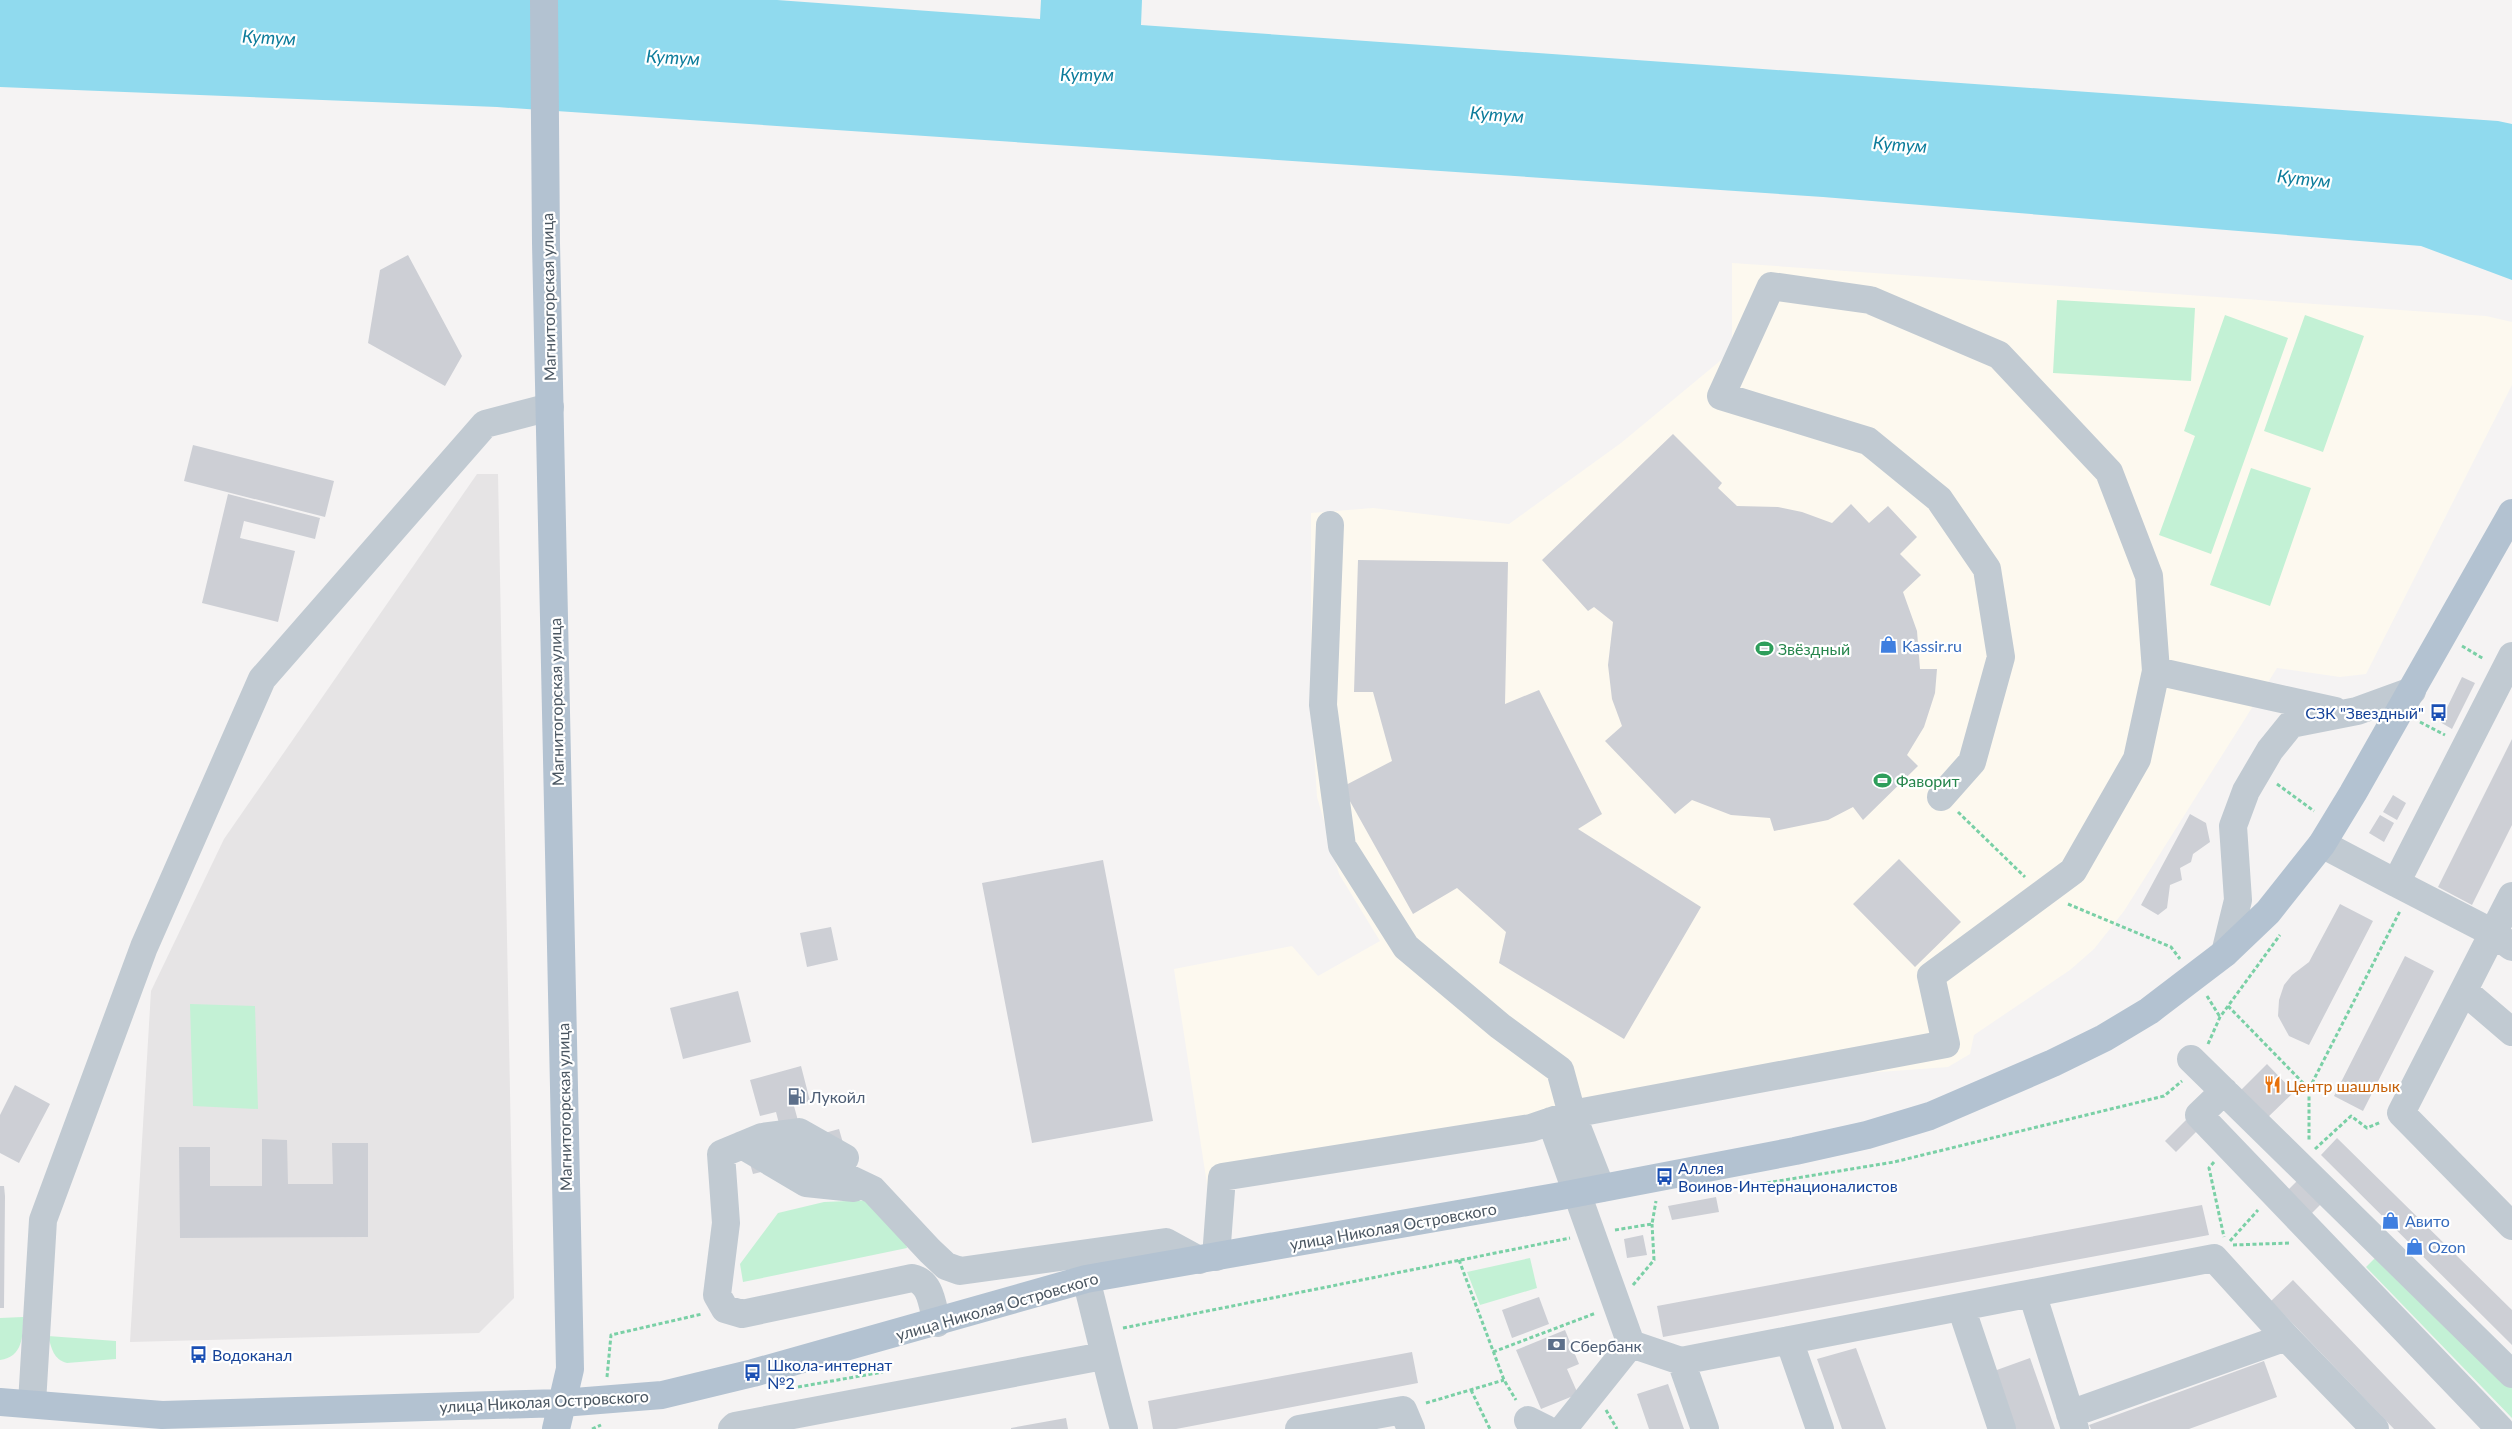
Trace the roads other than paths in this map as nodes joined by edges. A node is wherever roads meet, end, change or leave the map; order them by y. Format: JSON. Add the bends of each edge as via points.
{"nodes":[{"id":1,"x":544,"y":0,"type":"edge"},
{"id":2,"x":550,"y":408,"type":"junction"},
{"id":3,"x":2512,"y":513,"type":"edge"},
{"id":4,"x":1330,"y":526,"type":"dead end"},
{"id":5,"x":2508,"y":663,"type":"edge"},
{"id":6,"x":2156,"y":671,"type":"junction"},
{"id":7,"x":2412,"y":691,"type":"junction"},
{"id":8,"x":2346,"y":713,"type":"junction"},
{"id":9,"x":1941,"y":797,"type":"road end"},
{"id":10,"x":2327,"y":834,"type":"junction"},
{"id":11,"x":2403,"y":886,"type":"junction"},
{"id":12,"x":2512,"y":896,"type":"edge"},
{"id":13,"x":2503,"y":940,"type":"edge"},
{"id":14,"x":2225,"y":953,"type":"junction"},
{"id":15,"x":2464,"y":991,"type":"junction"},
{"id":16,"x":2512,"y":1032,"type":"edge"},
{"id":17,"x":2195,"y":1062,"type":"road end"},
{"id":18,"x":2224,"y":1091,"type":"junction"},
{"id":19,"x":1562,"y":1117,"type":"junction"},
{"id":20,"x":752,"y":1141,"type":"junction"},
{"id":21,"x":872,"y":1190,"type":"junction"},
{"id":22,"x":1590,"y":1190,"type":"junction"},
{"id":23,"x":2512,"y":1226,"type":"edge"},
{"id":24,"x":1208,"y":1259,"type":"junction"},
{"id":25,"x":1086,"y":1279,"type":"junction"},
{"id":26,"x":2032,"y":1293,"type":"junction"},
{"id":27,"x":1961,"y":1306,"type":"junction"},
{"id":28,"x":937,"y":1323,"type":"junction"},
{"id":29,"x":2286,"y":1337,"type":"junction"},
{"id":30,"x":1789,"y":1340,"type":"junction"},
{"id":31,"x":1101,"y":1344,"type":"junction"},
{"id":32,"x":1631,"y":1344,"type":"junction"},
{"id":33,"x":1681,"y":1361,"type":"junction"},
{"id":34,"x":2512,"y":1374,"type":"edge"},
{"id":35,"x":0,"y":1402,"type":"edge"},
{"id":36,"x":32,"y":1404,"type":"junction"},
{"id":37,"x":559,"y":1416,"type":"edge"},
{"id":38,"x":1407,"y":1419,"type":"edge"},
{"id":39,"x":142,"y":1422,"type":"edge"},
{"id":40,"x":2072,"y":1422,"type":"edge"},
{"id":41,"x":732,"y":1429,"type":"edge"},
{"id":42,"x":1124,"y":1429,"type":"edge"},
{"id":43,"x":1299,"y":1429,"type":"edge"},
{"id":44,"x":1563,"y":1429,"type":"edge"},
{"id":45,"x":1705,"y":1429,"type":"edge"},
{"id":46,"x":1820,"y":1429,"type":"edge"},
{"id":47,"x":2002,"y":1429,"type":"edge"},
{"id":48,"x":2375,"y":1429,"type":"edge"},
{"id":49,"x":2500,"y":1429,"type":"edge"}],
"edges":[{"from":1,"to":2,"type":"main road","name":"Магнитогорская улица"},
{"from":2,"to":36,"type":"street","via":[[486,424],[262,680],[144,946],[44,1220]]},
{"from":2,"to":37,"type":"main road","name":"Магнитогорская улица","via":[[570,1369]]},
{"from":3,"to":7,"type":"main road","name":"улица Николая Островского"},
{"from":4,"to":19,"type":"street","via":[[1323,705],[1342,846],[1406,947],[1500,1026],[1560,1070]]},
{"from":5,"to":11,"type":"street","via":[[2466,746]]},
{"from":6,"to":8,"type":"street"},
{"from":6,"to":9,"type":"street","via":[[2149,576],[2109,472],[1999,355],[1870,300],[1771,286],[1721,396],[1868,441],[1939,499],[1987,569],[2001,657],[1972,762]]},
{"from":6,"to":19,"type":"street","via":[[2137,759],[2073,871],[1931,976],[1946,1044]]},
{"from":7,"to":8,"type":"street"},
{"from":7,"to":10,"type":"main road","name":"улица Николая Островского"},
{"from":8,"to":14,"type":"street","via":[[2291,724],[2270,750],[2246,792],[2233,826],[2238,900]]},
{"from":10,"to":11,"type":"street"},
{"from":10,"to":14,"type":"main road","name":"улица Николая Островского","via":[[2268,912]]},
{"from":11,"to":13,"type":"street"},
{"from":12,"to":13,"type":"street"},
{"from":13,"to":15,"type":"street"},
{"from":14,"to":22,"type":"main road","name":"улица Николая Островского","via":[[2150,1011],[2104,1038],[1980,1097],[1930,1116],[1849,1139]]},
{"from":15,"to":16,"type":"street"},
{"from":15,"to":23,"type":"street","via":[[2401,1113]]},
{"from":17,"to":18,"type":"street"},
{"from":18,"to":34,"type":"street"},
{"from":18,"to":49,"type":"street","via":[[2199,1115]]},
{"from":19,"to":22,"type":"street"},
{"from":19,"to":24,"type":"street","via":[[1531,1128],[1222,1177]]},
{"from":20,"to":21,"type":"street","via":[[806,1183]]},
{"from":20,"to":21,"type":"street","via":[[799,1132],[859,1165]]},
{"from":20,"to":28,"type":"street","via":[[721,1154],[726,1223],[717,1295],[725,1309],[742,1314],[912,1278],[927,1285]]},
{"from":21,"to":24,"type":"street","via":[[930,1252],[946,1266],[960,1270],[1166,1242]]},
{"from":22,"to":24,"type":"main road","name":"улица Николая Островского"},
{"from":22,"to":32,"type":"street","via":[[1593,1234]]},
{"from":24,"to":25,"type":"main road","name":"улица Николая Островского"},
{"from":25,"to":28,"type":"main road","name":"улица Николая Островского"},
{"from":25,"to":31,"type":"street"},
{"from":26,"to":27,"type":"street"},
{"from":26,"to":29,"type":"street","via":[[2214,1258]]},
{"from":26,"to":40,"type":"street"},
{"from":27,"to":30,"type":"street"},
{"from":27,"to":47,"type":"street"},
{"from":28,"to":37,"type":"main road","name":"улица Николая Островского","via":[[753,1373]]},
{"from":29,"to":40,"type":"street"},
{"from":29,"to":48,"type":"street"},
{"from":30,"to":33,"type":"street"},
{"from":30,"to":46,"type":"street"},
{"from":31,"to":41,"type":"street"},
{"from":31,"to":42,"type":"street"},
{"from":32,"to":33,"type":"street"},
{"from":32,"to":44,"type":"street"},
{"from":33,"to":45,"type":"street"},
{"from":35,"to":36,"type":"main road","name":"улица Николая Островского"},
{"from":36,"to":39,"type":"main road","name":"улица Николая Островского"},
{"from":37,"to":39,"type":"main road","name":"улица Николая Островского","via":[[162,1415]]},
{"from":38,"to":43,"type":"street"}]}
